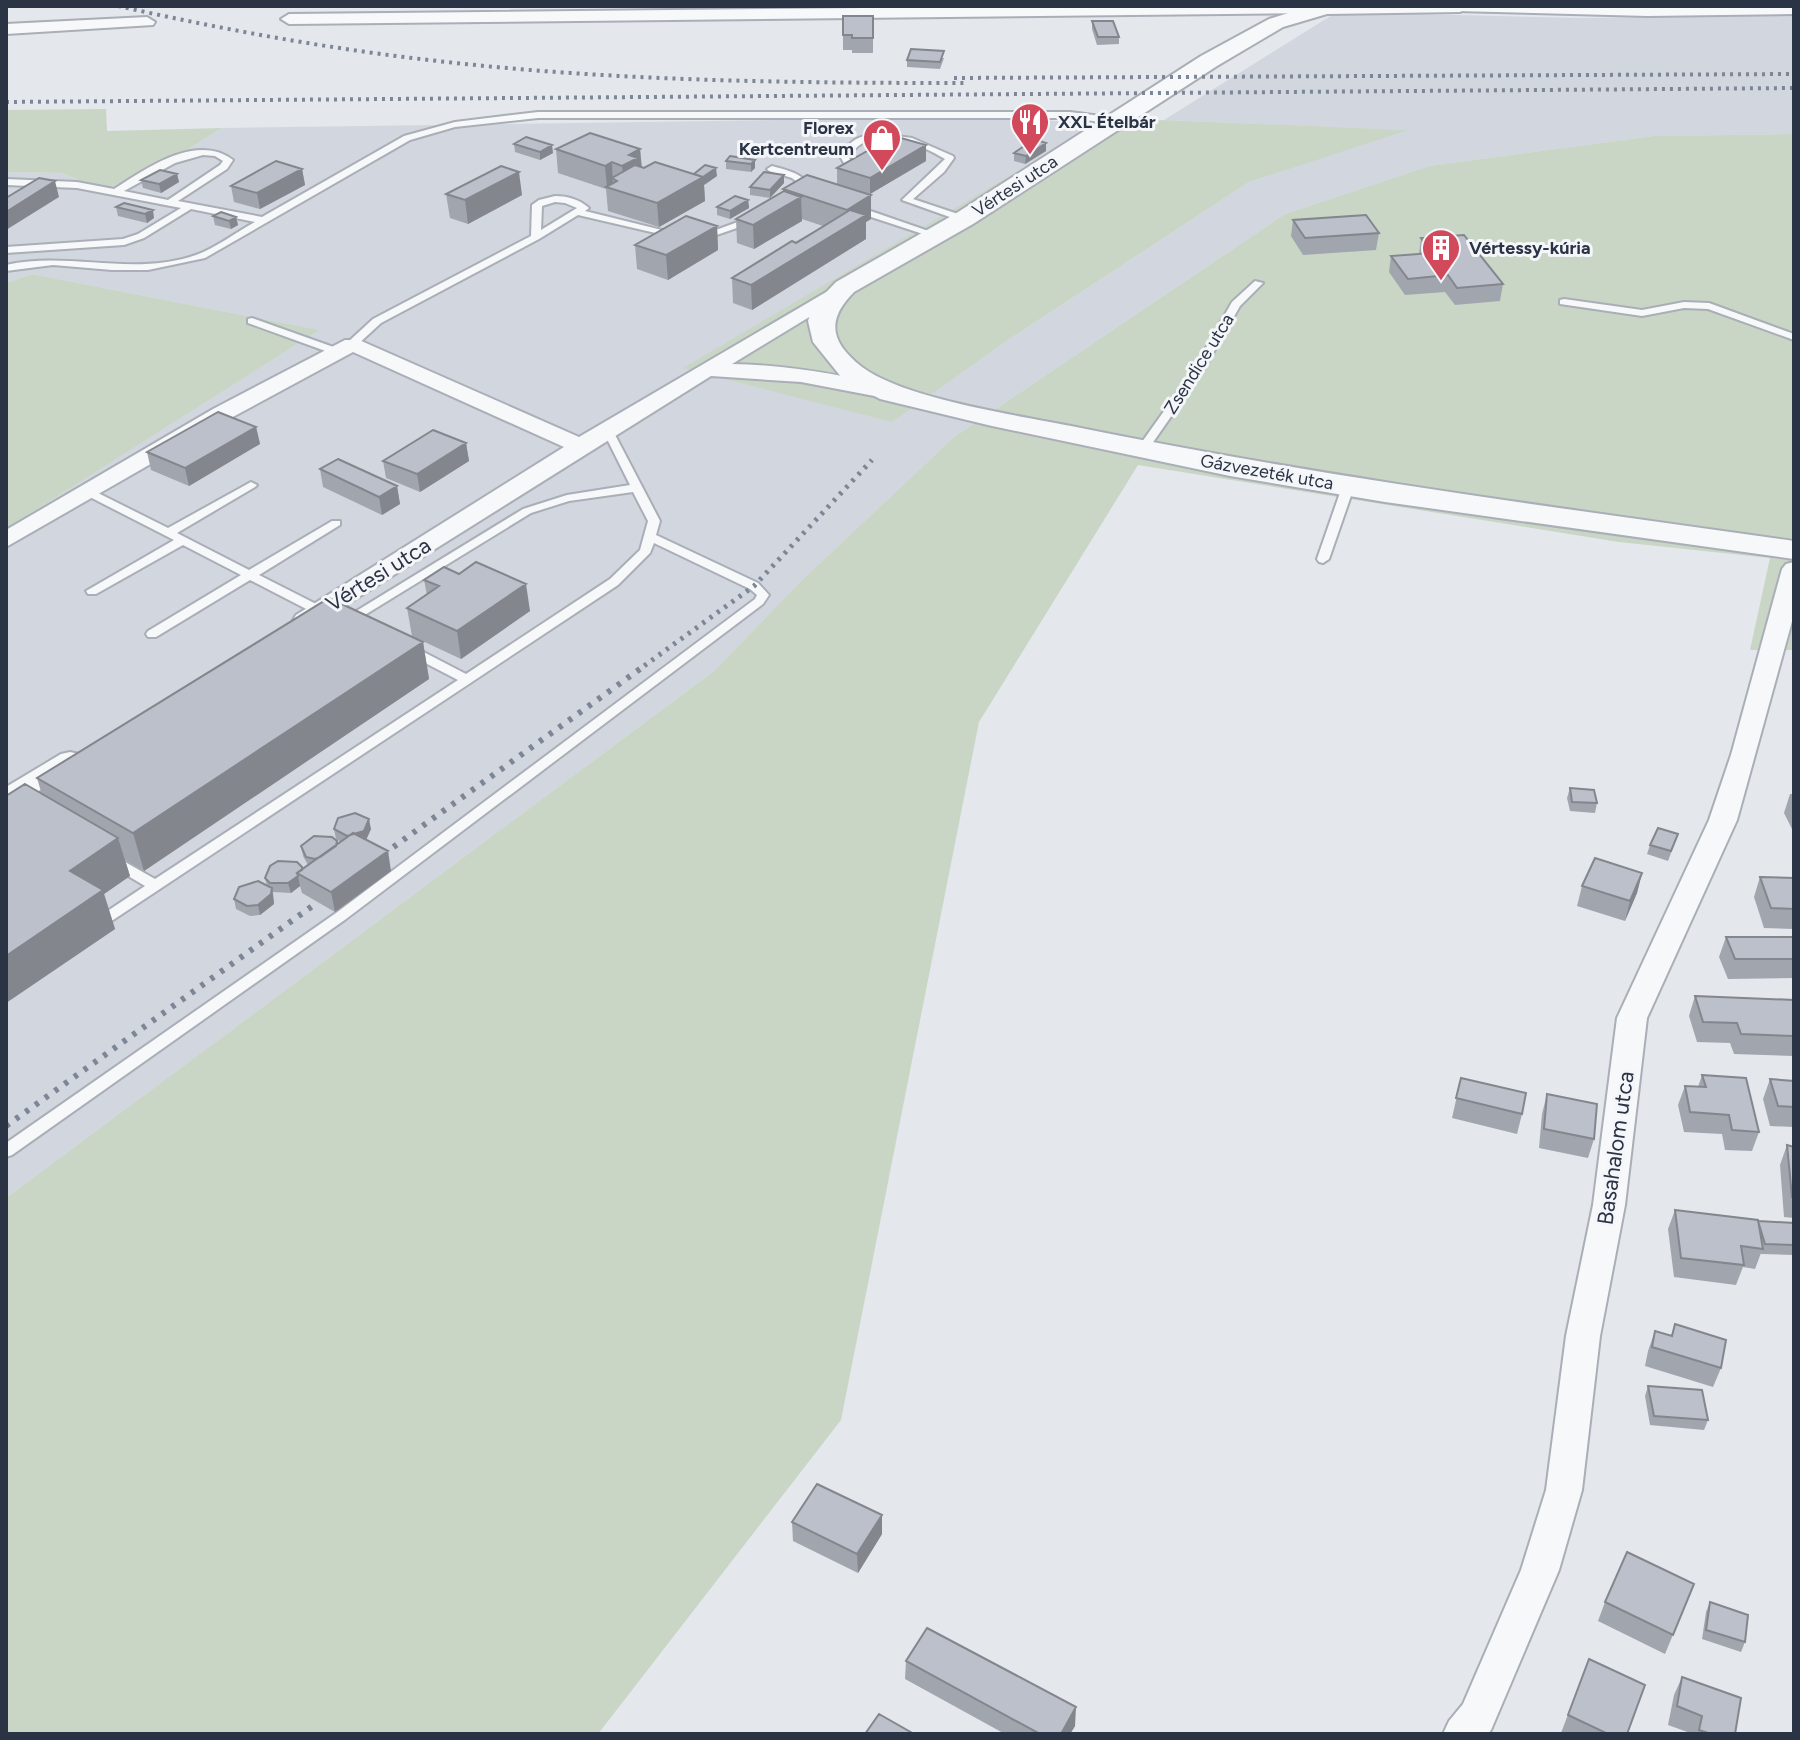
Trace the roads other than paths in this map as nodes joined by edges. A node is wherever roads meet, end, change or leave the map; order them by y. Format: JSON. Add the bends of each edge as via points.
{"nodes":[{"id":1,"x":1458,"y":6,"type":"edge"},
{"id":2,"x":1723,"y":6,"type":"edge"},
{"id":3,"x":1339,"y":7,"type":"edge"},
{"id":4,"x":1794,"y":9,"type":"edge"},
{"id":5,"x":1741,"y":10,"type":"junction"},
{"id":6,"x":289,"y":19,"type":"dead end"},
{"id":7,"x":147,"y":22,"type":"dead end"},
{"id":8,"x":6,"y":29,"type":"edge"},
{"id":9,"x":1116,"y":121,"type":"junction"},
{"id":10,"x":851,"y":168,"type":"edge"},
{"id":11,"x":772,"y":169,"type":"dead end"},
{"id":12,"x":6,"y":182,"type":"edge"},
{"id":13,"x":799,"y":190,"type":"junction"},
{"id":14,"x":116,"y":192,"type":"junction"},
{"id":15,"x":814,"y":195,"type":"edge"},
{"id":16,"x":787,"y":201,"type":"edge"},
{"id":17,"x":169,"y":203,"type":"junction"},
{"id":18,"x":843,"y":205,"type":"edge"},
{"id":19,"x":188,"y":207,"type":"junction"},
{"id":20,"x":580,"y":213,"type":"junction"},
{"id":21,"x":767,"y":214,"type":"edge"},
{"id":22,"x":964,"y":219,"type":"junction"},
{"id":23,"x":261,"y":220,"type":"junction"},
{"id":24,"x":935,"y":235,"type":"junction"},
{"id":25,"x":536,"y":237,"type":"junction"},
{"id":26,"x":6,"y":250,"type":"edge"},
{"id":27,"x":6,"y":268,"type":"edge"},
{"id":28,"x":1258,"y":283,"type":"dead end"},
{"id":29,"x":845,"y":287,"type":"junction"},
{"id":30,"x":1564,"y":302,"type":"dead end"},
{"id":31,"x":252,"y":321,"type":"dead end"},
{"id":32,"x":1794,"y":337,"type":"edge"},
{"id":33,"x":344,"y":348,"type":"junction"},
{"id":34,"x":706,"y":370,"type":"junction"},
{"id":35,"x":890,"y":393,"type":"junction"},
{"id":36,"x":607,"y":429,"type":"junction"},
{"id":37,"x":580,"y":446,"type":"junction"},
{"id":38,"x":1143,"y":449,"type":"junction"},
{"id":39,"x":251,"y":485,"type":"dead end"},
{"id":40,"x":1348,"y":487,"type":"junction"},
{"id":41,"x":636,"y":488,"type":"junction"},
{"id":42,"x":88,"y":492,"type":"junction"},
{"id":43,"x":336,"y":523,"type":"dead end"},
{"id":44,"x":168,"y":533,"type":"junction"},
{"id":45,"x":650,"y":537,"type":"junction"},
{"id":46,"x":6,"y":540,"type":"edge"},
{"id":47,"x":183,"y":540,"type":"junction"},
{"id":48,"x":1794,"y":550,"type":"edge"},
{"id":49,"x":1323,"y":559,"type":"dead end"},
{"id":50,"x":1794,"y":569,"type":"edge"},
{"id":51,"x":250,"y":575,"type":"junction"},
{"id":52,"x":92,"y":591,"type":"dead end"},
{"id":53,"x":328,"y":619,"type":"junction"},
{"id":54,"x":349,"y":619,"type":"junction"},
{"id":55,"x":362,"y":626,"type":"edge"},
{"id":56,"x":152,"y":634,"type":"dead end"},
{"id":57,"x":279,"y":635,"type":"edge"},
{"id":58,"x":401,"y":646,"type":"edge"},
{"id":59,"x":466,"y":679,"type":"junction"},
{"id":60,"x":88,"y":750,"type":"edge"},
{"id":61,"x":6,"y":799,"type":"edge"},
{"id":62,"x":101,"y":854,"type":"edge"},
{"id":63,"x":155,"y":885,"type":"junction"},
{"id":64,"x":102,"y":921,"type":"edge"},
{"id":65,"x":6,"y":1151,"type":"edge"},
{"id":66,"x":1463,"y":1734,"type":"edge"}],
"edges":[{"from":1,"to":3,"type":"street","name":"Vértesi utca"},
{"from":1,"to":5,"type":"street"},
{"from":2,"to":5,"type":"street"},
{"from":3,"to":6,"type":"street"},
{"from":3,"to":9,"type":"street","name":"Vértesi utca","via":[[1276,23]]},
{"from":4,"to":5,"type":"street"},
{"from":7,"to":8,"type":"street"},
{"from":9,"to":22,"type":"street","name":"Vértesi utca"},
{"from":9,"to":23,"type":"lane","via":[[1023,115],[487,119],[440,126],[407,138]]},
{"from":10,"to":22,"type":"lane","via":[[845,158],[856,139],[876,135],[940,150],[950,158],[907,200]]},
{"from":11,"to":13,"type":"lane","via":[[795,176],[803,183]]},
{"from":12,"to":14,"type":"lane"},
{"from":13,"to":15,"type":"lane"},
{"from":13,"to":16,"type":"lane"},
{"from":14,"to":17,"type":"lane"},
{"from":14,"to":17,"type":"lane","via":[[185,155],[213,152],[228,160]]},
{"from":17,"to":19,"type":"lane"},
{"from":18,"to":24,"type":"lane"},
{"from":19,"to":23,"type":"lane"},
{"from":19,"to":26,"type":"lane","via":[[124,242]]},
{"from":20,"to":21,"type":"lane","via":[[696,238]]},
{"from":20,"to":25,"type":"lane"},
{"from":20,"to":25,"type":"lane","via":[[584,208],[561,198],[540,202]]},
{"from":22,"to":24,"type":"street","name":"Vértesi utca"},
{"from":23,"to":27,"type":"lane","via":[[223,246],[168,265],[101,267],[51,260]]},
{"from":24,"to":29,"type":"street","name":"Vértesi utca"},
{"from":25,"to":33,"type":"lane","via":[[377,321]]},
{"from":28,"to":38,"type":"lane","name":"Zsendice utca","via":[[1236,304]]},
{"from":29,"to":34,"type":"street","name":"Vértesi utca"},
{"from":29,"to":35,"type":"street","name":"Gázvezeték utca","via":[[826,306],[821,321],[826,342],[852,372]]},
{"from":30,"to":32,"type":"lane","via":[[1642,313],[1709,306]]},
{"from":31,"to":33,"type":"lane"},
{"from":33,"to":37,"type":"street"},
{"from":33,"to":42,"type":"street"},
{"from":34,"to":35,"type":"street","name":"Vértesi utca","via":[[804,373]]},
{"from":34,"to":36,"type":"street","name":"Vértesi utca"},
{"from":35,"to":38,"type":"street","name":"Gázvezeték utca"},
{"from":36,"to":37,"type":"street","name":"Vértesi utca"},
{"from":36,"to":41,"type":"lane"},
{"from":37,"to":53,"type":"street","name":"Vértesi utca"},
{"from":38,"to":40,"type":"street","name":"Gázvezeték utca"},
{"from":39,"to":44,"type":"lane"},
{"from":40,"to":48,"type":"street","name":"Gázvezeték utca"},
{"from":40,"to":49,"type":"lane"},
{"from":41,"to":45,"type":"lane","via":[[654,521]]},
{"from":41,"to":54,"type":"lane","via":[[567,498],[527,511]]},
{"from":42,"to":44,"type":"lane"},
{"from":42,"to":46,"type":"street"},
{"from":43,"to":51,"type":"lane"},
{"from":44,"to":47,"type":"lane"},
{"from":45,"to":59,"type":"lane","via":[[646,551],[614,582]]},
{"from":45,"to":65,"type":"lane","via":[[763,595],[341,916]]},
{"from":47,"to":51,"type":"lane"},
{"from":47,"to":52,"type":"lane"},
{"from":50,"to":66,"type":"street","name":"Basahalom utca","via":[[1723,820],[1632,1018],[1564,1490],[1540,1570],[1477,1717]]},
{"from":51,"to":53,"type":"lane"},
{"from":51,"to":56,"type":"lane"},
{"from":53,"to":54,"type":"lane"},
{"from":53,"to":57,"type":"street","name":"Vértesi utca"},
{"from":54,"to":55,"type":"lane"},
{"from":58,"to":59,"type":"lane"},
{"from":59,"to":63,"type":"lane"},
{"from":60,"to":61,"type":"street"},
{"from":62,"to":63,"type":"lane"},
{"from":63,"to":64,"type":"lane"}]}
